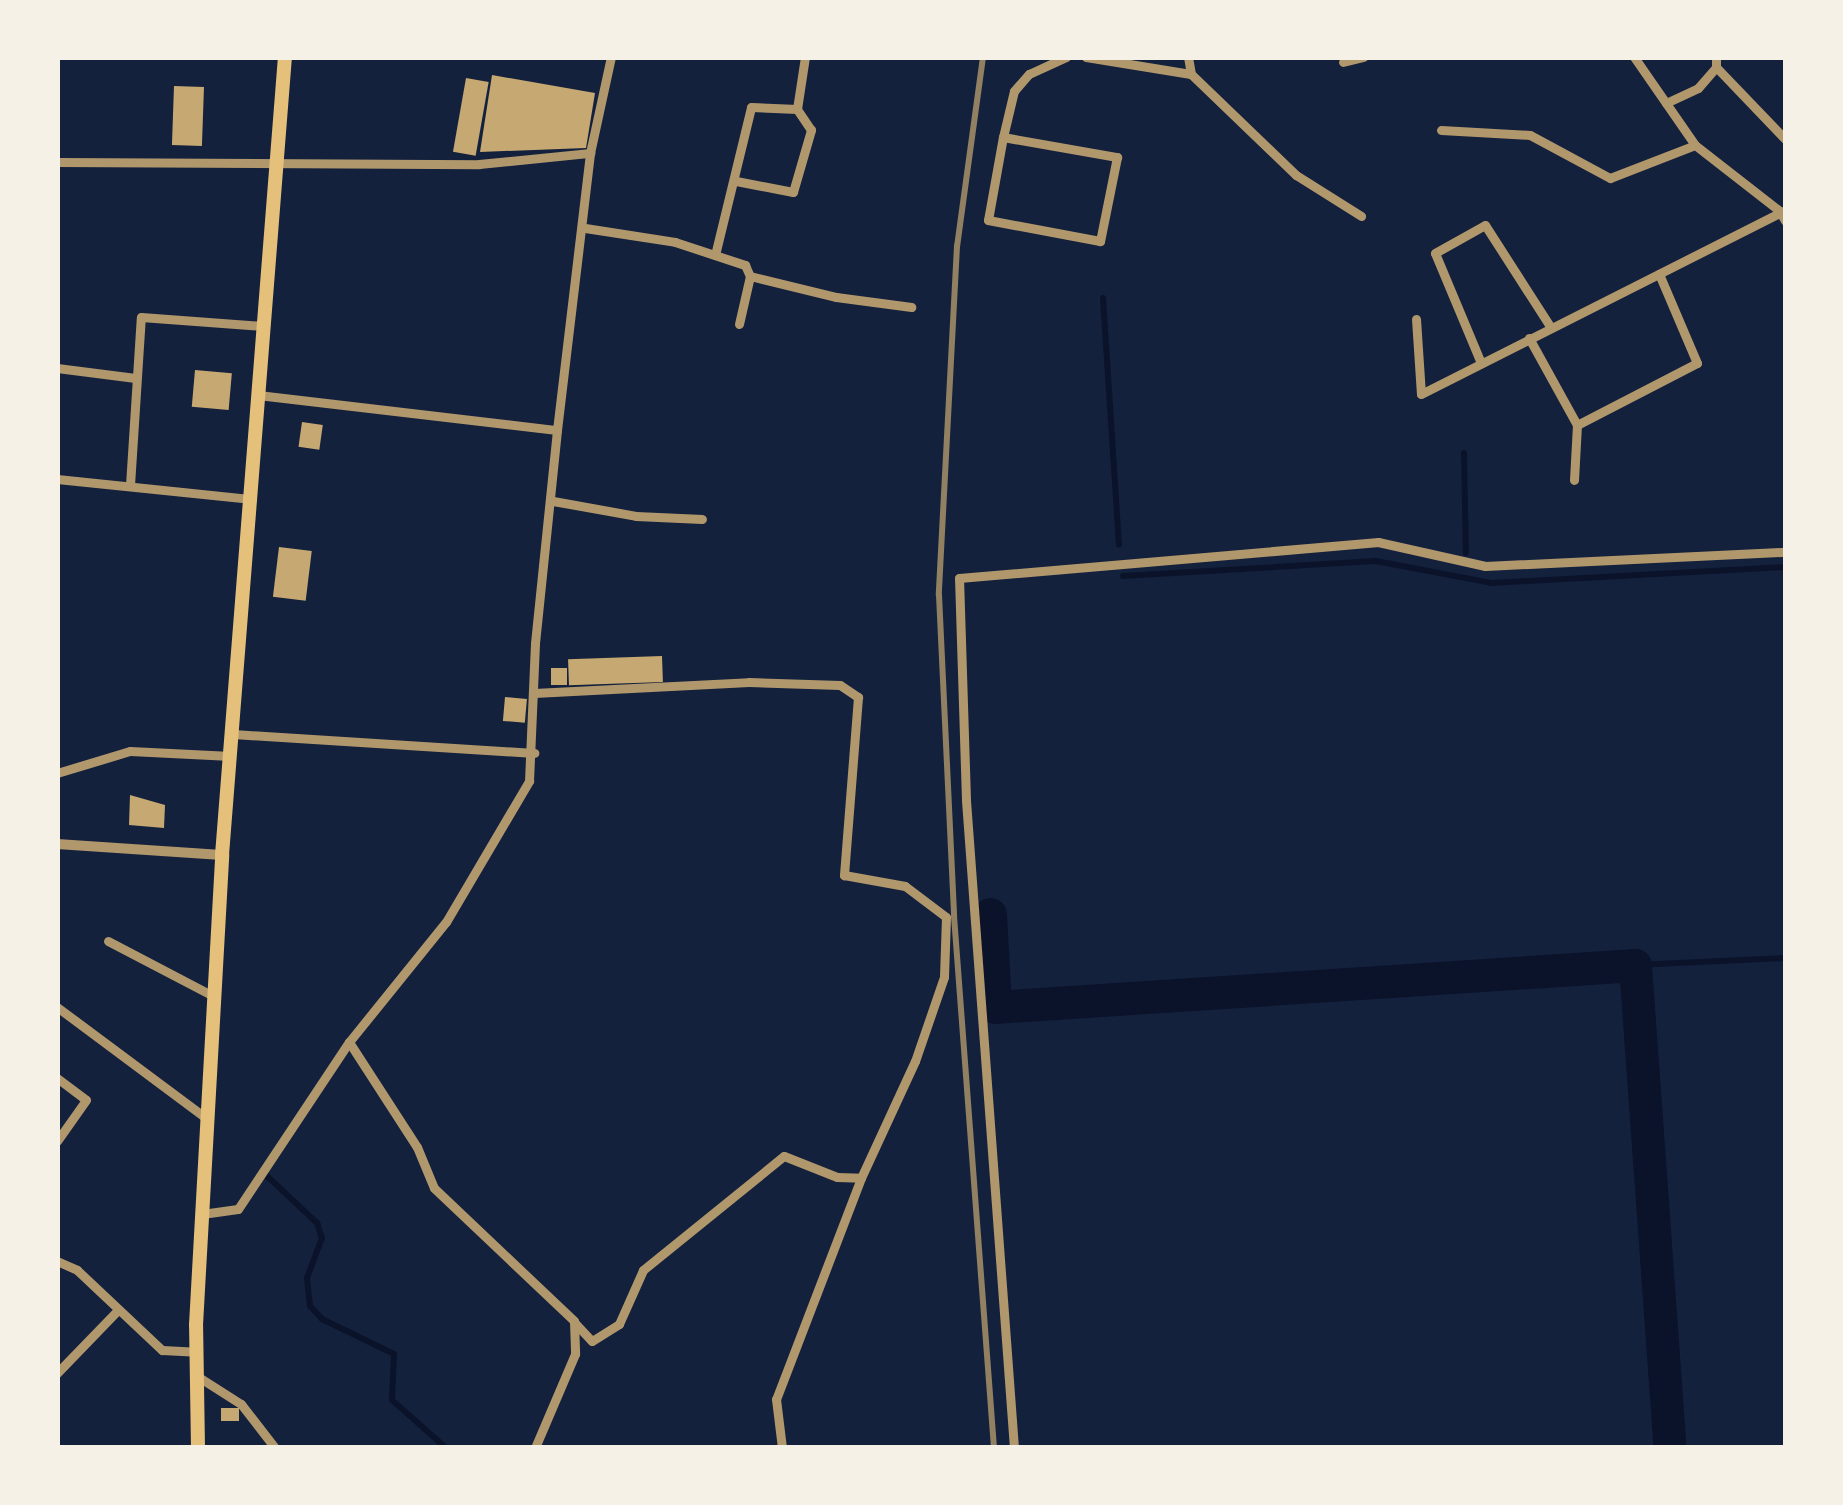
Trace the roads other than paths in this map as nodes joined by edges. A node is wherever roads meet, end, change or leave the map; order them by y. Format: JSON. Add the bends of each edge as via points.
{"nodes":[{"id":1,"x":285,"y":57,"type":"edge"},
{"id":2,"x":611,"y":57,"type":"edge"},
{"id":3,"x":805,"y":57,"type":"edge"},
{"id":4,"x":1066,"y":57,"type":"edge"},
{"id":5,"x":1086,"y":57,"type":"edge"},
{"id":6,"x":1188,"y":57,"type":"edge"},
{"id":7,"x":1363,"y":57,"type":"edge"},
{"id":8,"x":1634,"y":57,"type":"edge"},
{"id":9,"x":1343,"y":62,"type":"dead end"},
{"id":10,"x":1716,"y":62,"type":"edge"},
{"id":11,"x":1191,"y":74,"type":"junction"},
{"id":12,"x":1666,"y":103,"type":"junction"},
{"id":13,"x":796,"y":109,"type":"junction"},
{"id":14,"x":1441,"y":130,"type":"dead end"},
{"id":15,"x":1003,"y":137,"type":"junction"},
{"id":16,"x":1786,"y":140,"type":"edge"},
{"id":17,"x":1695,"y":145,"type":"junction"},
{"id":18,"x":590,"y":153,"type":"junction"},
{"id":19,"x":278,"y":160,"type":"junction"},
{"id":20,"x":57,"y":162,"type":"edge"},
{"id":21,"x":736,"y":181,"type":"junction"},
{"id":22,"x":1361,"y":216,"type":"dead end"},
{"id":23,"x":1784,"y":217,"type":"edge"},
{"id":24,"x":585,"y":228,"type":"junction"},
{"id":25,"x":715,"y":255,"type":"junction"},
{"id":26,"x":1659,"y":274,"type":"junction"},
{"id":27,"x":750,"y":277,"type":"junction"},
{"id":28,"x":911,"y":307,"type":"dead end"},
{"id":29,"x":1416,"y":319,"type":"dead end"},
{"id":30,"x":739,"y":324,"type":"dead end"},
{"id":31,"x":266,"y":326,"type":"junction"},
{"id":32,"x":1551,"y":328,"type":"junction"},
{"id":33,"x":1528,"y":338,"type":"junction"},
{"id":34,"x":1481,"y":363,"type":"junction"},
{"id":35,"x":57,"y":368,"type":"edge"},
{"id":36,"x":135,"y":378,"type":"junction"},
{"id":37,"x":258,"y":395,"type":"junction"},
{"id":38,"x":1576,"y":425,"type":"junction"},
{"id":39,"x":557,"y":430,"type":"junction"},
{"id":40,"x":57,"y":479,"type":"edge"},
{"id":41,"x":1574,"y":480,"type":"dead end"},
{"id":42,"x":130,"y":485,"type":"junction"},
{"id":43,"x":252,"y":499,"type":"junction"},
{"id":44,"x":553,"y":501,"type":"junction"},
{"id":45,"x":702,"y":519,"type":"dead end"},
{"id":46,"x":1786,"y":552,"type":"edge"},
{"id":47,"x":534,"y":693,"type":"junction"},
{"id":48,"x":233,"y":734,"type":"junction"},
{"id":49,"x":535,"y":753,"type":"junction"},
{"id":50,"x":230,"y":755,"type":"junction"},
{"id":51,"x":57,"y":773,"type":"edge"},
{"id":52,"x":57,"y":844,"type":"edge"},
{"id":53,"x":222,"y":855,"type":"junction"},
{"id":54,"x":108,"y":941,"type":"dead end"},
{"id":55,"x":213,"y":996,"type":"junction"},
{"id":56,"x":57,"y":1007,"type":"edge"},
{"id":57,"x":349,"y":1042,"type":"junction"},
{"id":58,"x":57,"y":1078,"type":"edge"},
{"id":59,"x":206,"y":1118,"type":"junction"},
{"id":60,"x":57,"y":1142,"type":"edge"},
{"id":61,"x":861,"y":1178,"type":"junction"},
{"id":62,"x":202,"y":1214,"type":"junction"},
{"id":63,"x":57,"y":1261,"type":"edge"},
{"id":64,"x":117,"y":1311,"type":"junction"},
{"id":65,"x":574,"y":1322,"type":"junction"},
{"id":66,"x":196,"y":1352,"type":"junction"},
{"id":67,"x":57,"y":1373,"type":"edge"},
{"id":68,"x":196,"y":1376,"type":"junction"},
{"id":69,"x":198,"y":1448,"type":"edge"},
{"id":70,"x":275,"y":1448,"type":"edge"},
{"id":71,"x":535,"y":1448,"type":"edge"},
{"id":72,"x":782,"y":1448,"type":"edge"},
{"id":73,"x":1014,"y":1448,"type":"edge"}],
"edges":[{"from":1,"to":19,"type":"main road"},
{"from":2,"to":18,"type":"street"},
{"from":3,"to":13,"type":"street"},
{"from":4,"to":15,"type":"street","via":[[1029,74],[1014,91]]},
{"from":5,"to":11,"type":"street"},
{"from":6,"to":11,"type":"street"},
{"from":7,"to":9,"type":"street"},
{"from":8,"to":12,"type":"street"},
{"from":10,"to":12,"type":"street","via":[[1686,97]]},
{"from":10,"to":16,"type":"street"},
{"from":11,"to":22,"type":"street","via":[[1296,175]]},
{"from":12,"to":17,"type":"street"},
{"from":13,"to":21,"type":"street","via":[[751,107]]},
{"from":13,"to":21,"type":"street","via":[[811,130],[793,192]]},
{"from":14,"to":17,"type":"street","via":[[1530,135],[1610,178]]},
{"from":15,"to":15,"type":"street","via":[[988,220],[1100,241],[1117,157]]},
{"from":17,"to":23,"type":"street"},
{"from":18,"to":19,"type":"street","via":[[479,164]]},
{"from":18,"to":24,"type":"street"},
{"from":19,"to":20,"type":"street"},
{"from":19,"to":31,"type":"main road"},
{"from":21,"to":25,"type":"street"},
{"from":23,"to":26,"type":"street"},
{"from":24,"to":25,"type":"street"},
{"from":24,"to":39,"type":"street"},
{"from":25,"to":27,"type":"street","via":[[745,265]]},
{"from":26,"to":32,"type":"street"},
{"from":26,"to":38,"type":"street","via":[[1696,363]]},
{"from":27,"to":28,"type":"street"},
{"from":27,"to":30,"type":"street"},
{"from":29,"to":34,"type":"street","via":[[1421,394]]},
{"from":31,"to":36,"type":"street","via":[[141,316]]},
{"from":31,"to":37,"type":"main road"},
{"from":32,"to":33,"type":"street"},
{"from":32,"to":34,"type":"street","via":[[1485,225],[1436,253]]},
{"from":33,"to":34,"type":"street"},
{"from":33,"to":38,"type":"street"},
{"from":35,"to":36,"type":"street"},
{"from":36,"to":42,"type":"street"},
{"from":37,"to":39,"type":"street"},
{"from":37,"to":43,"type":"main road"},
{"from":38,"to":41,"type":"street"},
{"from":39,"to":44,"type":"street"},
{"from":40,"to":42,"type":"street"},
{"from":42,"to":43,"type":"street"},
{"from":43,"to":48,"type":"main road"},
{"from":44,"to":45,"type":"street"},
{"from":44,"to":47,"type":"street"},
{"from":46,"to":73,"type":"street","via":[[1485,566],[1378,542],[958,578],[966,800]]},
{"from":47,"to":49,"type":"street"},
{"from":47,"to":61,"type":"street","via":[[748,682],[840,685],[858,698],[844,875],[905,886],[946,917],[944,977]]},
{"from":48,"to":49,"type":"street"},
{"from":48,"to":50,"type":"main road"},
{"from":49,"to":57,"type":"street","via":[[530,781],[446,922]]},
{"from":50,"to":51,"type":"street","via":[[130,751]]},
{"from":50,"to":53,"type":"main road"},
{"from":52,"to":53,"type":"street"},
{"from":53,"to":55,"type":"main road"},
{"from":54,"to":55,"type":"street"},
{"from":55,"to":59,"type":"main road"},
{"from":56,"to":59,"type":"street"},
{"from":57,"to":62,"type":"street","via":[[238,1209]]},
{"from":57,"to":65,"type":"street","via":[[417,1147],[434,1189]]},
{"from":58,"to":60,"type":"street","via":[[86,1100]]},
{"from":59,"to":62,"type":"main road"},
{"from":61,"to":65,"type":"street","via":[[784,1156],[643,1270],[620,1324],[592,1341]]},
{"from":61,"to":72,"type":"street","via":[[776,1399]]},
{"from":62,"to":66,"type":"main road"},
{"from":63,"to":64,"type":"street"},
{"from":64,"to":66,"type":"street","via":[[162,1350]]},
{"from":64,"to":67,"type":"street"},
{"from":65,"to":71,"type":"street","via":[[575,1354]]},
{"from":66,"to":68,"type":"main road"},
{"from":68,"to":69,"type":"main road"},
{"from":68,"to":70,"type":"street","via":[[241,1404]]}]}
